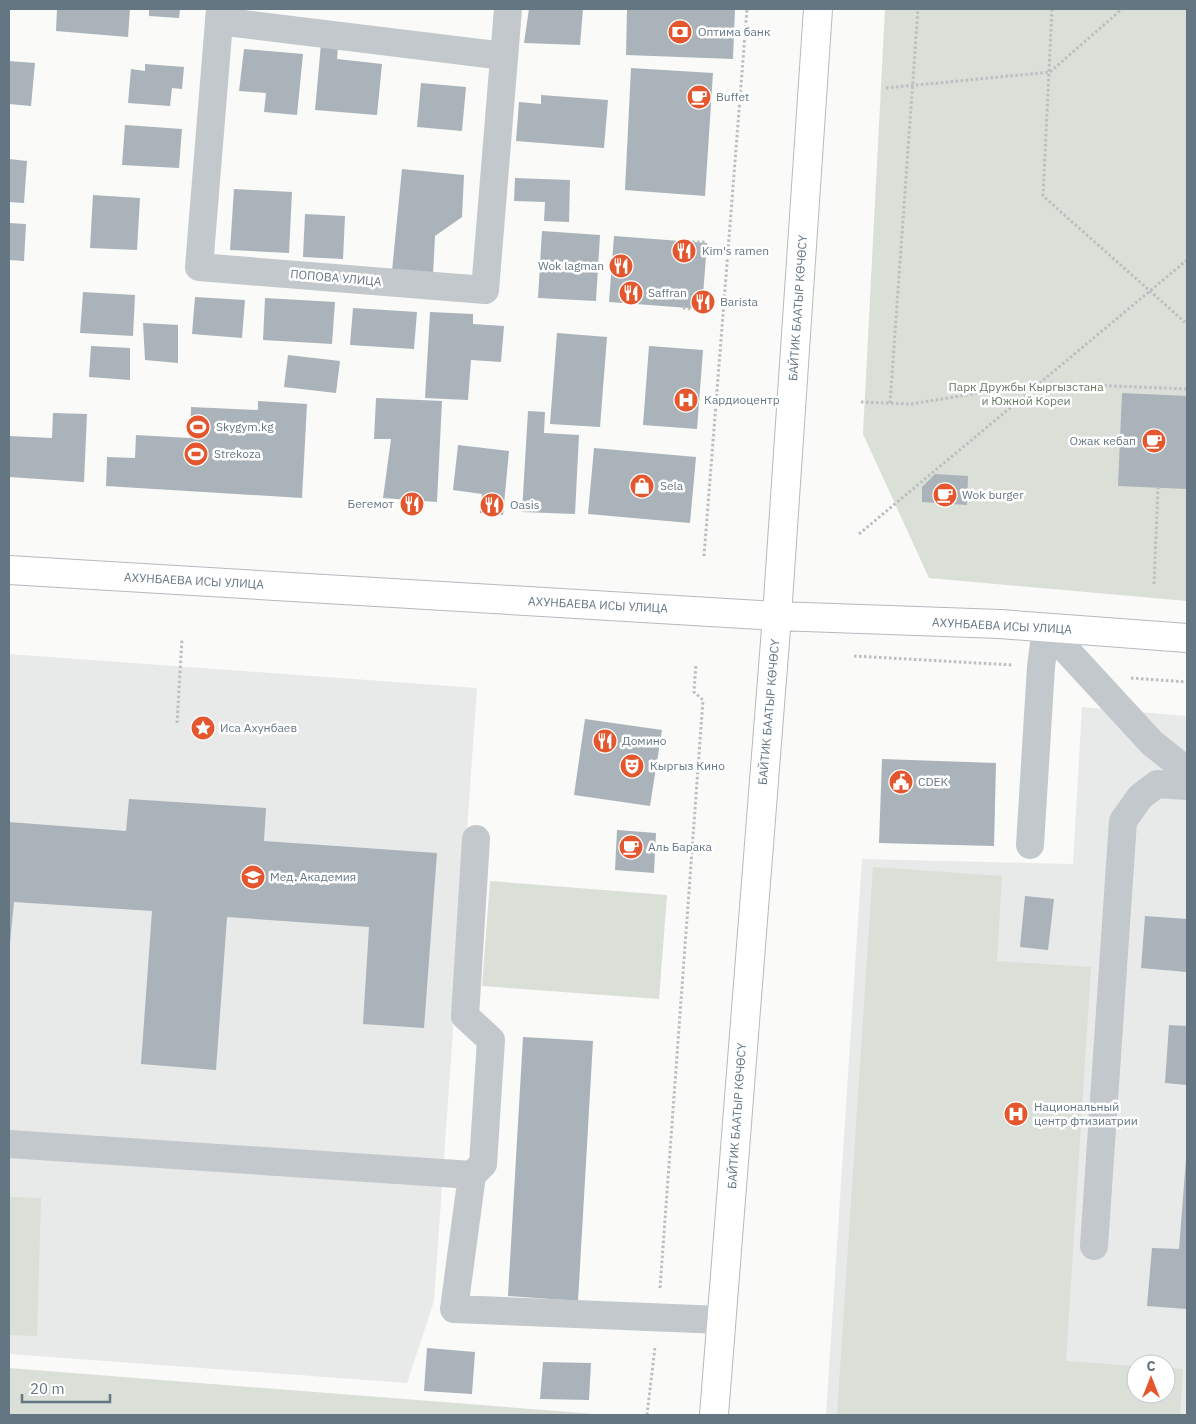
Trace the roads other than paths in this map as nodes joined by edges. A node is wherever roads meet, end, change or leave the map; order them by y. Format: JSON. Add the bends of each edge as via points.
{"nodes":[{"id":1,"x":508,"y":9,"type":"edge"},
{"id":2,"x":818,"y":9,"type":"edge"},
{"id":3,"x":219,"y":15,"type":"edge"},
{"id":4,"x":504,"y":56,"type":"junction"},
{"id":5,"x":9,"y":570,"type":"edge"},
{"id":6,"x":777,"y":616,"type":"junction"},
{"id":7,"x":1046,"y":628,"type":"junction"},
{"id":8,"x":1187,"y":638,"type":"edge"},
{"id":9,"x":1187,"y":771,"type":"edge"},
{"id":10,"x":1187,"y":786,"type":"edge"},
{"id":11,"x":476,"y":839,"type":"dead end"},
{"id":12,"x":1030,"y":846,"type":"dead end"},
{"id":13,"x":9,"y":1144,"type":"edge"},
{"id":14,"x":472,"y":1175,"type":"junction"},
{"id":15,"x":1094,"y":1246,"type":"dead end"},
{"id":16,"x":721,"y":1320,"type":"junction"},
{"id":17,"x":714,"y":1415,"type":"edge"}],
"edges":[{"from":1,"to":4,"type":"street","name":"ПОПОВА УЛИЦА"},
{"from":2,"to":6,"type":"main road","name":"БАЙТИК БААТЫР КӨЧӨСҮ"},
{"from":3,"to":4,"type":"street","name":"ПОПОВА УЛИЦА"},
{"from":3,"to":4,"type":"street","name":"ПОПОВА УЛИЦА","via":[[199,267],[485,290]]},
{"from":5,"to":6,"type":"main road","name":"АХУНБАЕВА ИСЫ УЛИЦА"},
{"from":6,"to":7,"type":"main road","name":"АХУНБАЕВА ИСЫ УЛИЦА"},
{"from":6,"to":16,"type":"main road","name":"БАЙТИК БААТЫР КӨЧӨСҮ"},
{"from":7,"to":8,"type":"main road","name":"АХУНБАЕВА ИСЫ УЛИЦА"},
{"from":7,"to":9,"type":"street","via":[[1152,743]]},
{"from":7,"to":12,"type":"street"},
{"from":10,"to":15,"type":"street","via":[[1157,784],[1140,797],[1123,821]]},
{"from":11,"to":14,"type":"street","via":[[465,1016],[491,1040],[483,1164]]},
{"from":13,"to":14,"type":"street"},
{"from":14,"to":16,"type":"street","via":[[454,1309]]},
{"from":16,"to":17,"type":"main road","name":"БАЙТИК БААТЫР КӨЧӨСҮ"}]}
